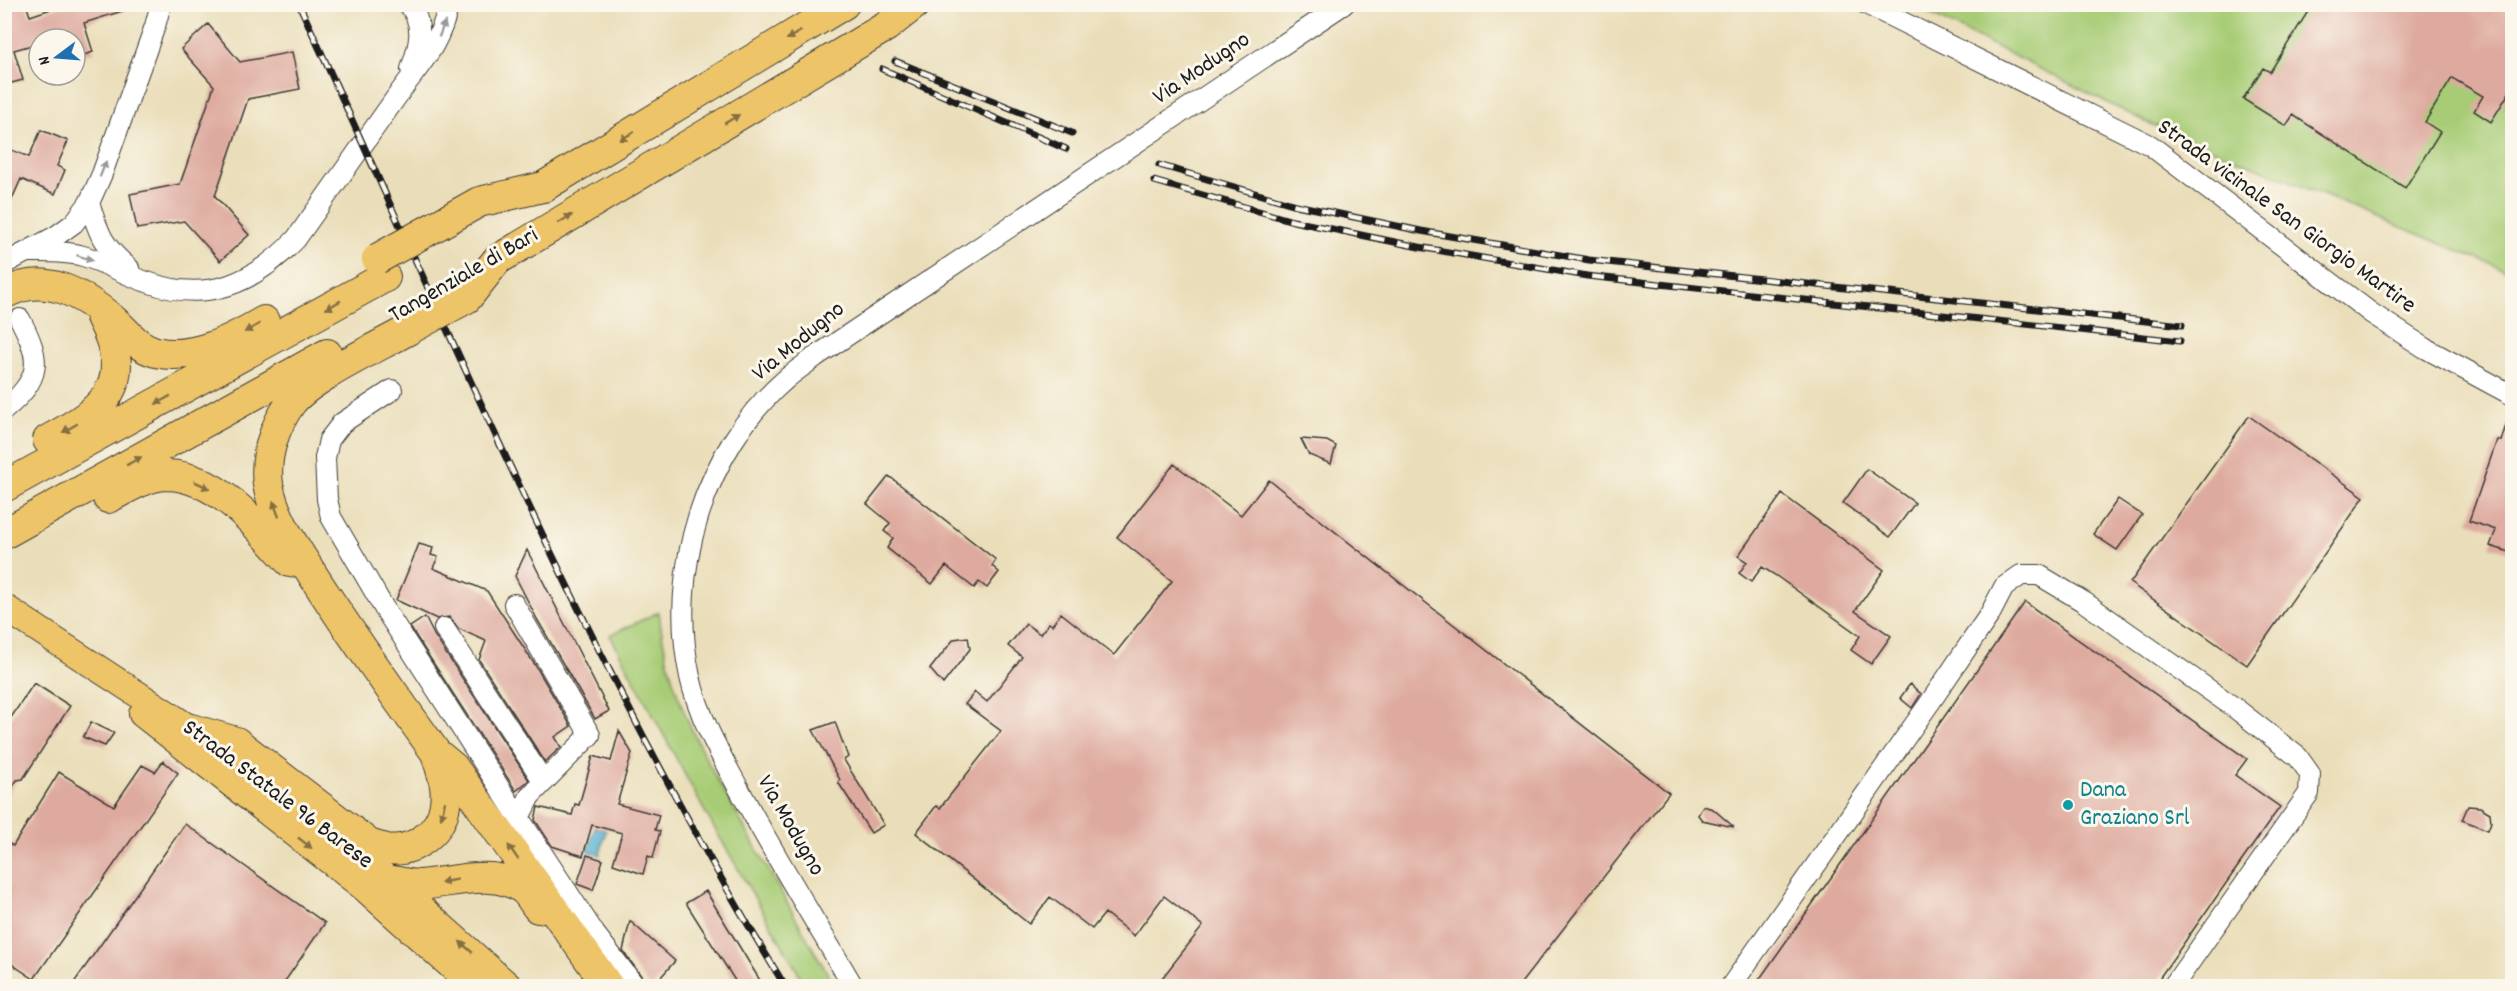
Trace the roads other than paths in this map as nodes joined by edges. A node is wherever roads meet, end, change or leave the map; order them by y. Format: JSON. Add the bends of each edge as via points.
{"nodes":[{"id":1,"x":160,"y":4,"type":"edge"},
{"id":2,"x":408,"y":4,"type":"edge"},
{"id":3,"x":449,"y":4,"type":"edge"},
{"id":4,"x":844,"y":4,"type":"edge"},
{"id":5,"x":915,"y":4,"type":"edge"},
{"id":6,"x":1344,"y":4,"type":"edge"},
{"id":7,"x":1866,"y":4,"type":"edge"},
{"id":8,"x":404,"y":86,"type":"junction"},
{"id":9,"x":89,"y":204,"type":"junction"},
{"id":10,"x":27,"y":252,"type":"junction"},
{"id":11,"x":4,"y":264,"type":"edge"},
{"id":12,"x":381,"y":268,"type":"junction"},
{"id":13,"x":147,"y":283,"type":"junction"},
{"id":14,"x":12,"y":307,"type":"edge"},
{"id":15,"x":97,"y":309,"type":"junction"},
{"id":16,"x":403,"y":322,"type":"junction"},
{"id":17,"x":392,"y":390,"type":"dead end"},
{"id":18,"x":2512,"y":395,"type":"edge"},
{"id":19,"x":4,"y":410,"type":"edge"},
{"id":20,"x":4,"y":465,"type":"edge"},
{"id":21,"x":4,"y":488,"type":"edge"},
{"id":22,"x":46,"y":510,"type":"junction"},
{"id":23,"x":4,"y":534,"type":"edge"},
{"id":24,"x":514,"y":604,"type":"dead end"},
{"id":25,"x":4,"y":607,"type":"edge"},
{"id":26,"x":337,"y":613,"type":"junction"},
{"id":27,"x":29,"y":624,"type":"junction"},
{"id":28,"x":444,"y":628,"type":"dead end"},
{"id":29,"x":191,"y":729,"type":"junction"},
{"id":30,"x":436,"y":753,"type":"junction"},
{"id":31,"x":544,"y":782,"type":"junction"},
{"id":32,"x":519,"y":818,"type":"junction"},
{"id":33,"x":391,"y":881,"type":"junction"},
{"id":34,"x":584,"y":951,"type":"junction"},
{"id":35,"x":473,"y":987,"type":"edge"},
{"id":36,"x":508,"y":987,"type":"edge"},
{"id":37,"x":608,"y":987,"type":"edge"},
{"id":38,"x":635,"y":987,"type":"edge"},
{"id":39,"x":853,"y":987,"type":"edge"},
{"id":40,"x":1731,"y":987,"type":"edge"},
{"id":41,"x":2173,"y":987,"type":"edge"}],
"edges":[{"from":9,"to":1,"type":"street","one_way":true},
{"from":2,"to":8,"type":"street","via":[[416,15],[420,44]]},
{"from":8,"to":3,"type":"street","one_way":true,"via":[[437,42]]},
{"from":4,"to":12,"type":"highway","name":"Tangenziale di Bari","one_way":true,"bridge":true,"via":[[543,187]]},
{"from":16,"to":5,"type":"highway","name":"Tangenziale di Bari","one_way":true,"via":[[496,260],[887,26]]},
{"from":6,"to":39,"type":"street","name":"Via Modugno","via":[[815,357],[761,405],[712,480],[695,531],[685,584],[685,645],[690,678],[729,771]]},
{"from":7,"to":18,"type":"street","name":"Strada vicinale San Giorgio Martire","via":[[2150,145],[2371,313],[2425,348]]},
{"from":8,"to":13,"type":"street","via":[[296,239],[275,261],[250,278],[223,288],[178,290]]},
{"from":9,"to":10,"type":"street","via":[[74,223]]},
{"from":9,"to":13,"type":"street","via":[[111,254]]},
{"from":10,"to":11,"type":"street"},
{"from":10,"to":13,"type":"street","one_way":true,"via":[[84,256]]},
{"from":12,"to":15,"type":"highway","one_way":true,"via":[[212,347],[183,353],[155,352],[139,344]]},
{"from":12,"to":21,"type":"highway","name":"Tangenziale di Bari","one_way":true},
{"from":14,"to":15,"type":"highway","via":[[11,290],[36,284],[60,285],[81,294]]},
{"from":14,"to":19,"type":"street","via":[[31,340],[35,360],[33,378],[23,395]]},
{"from":15,"to":20,"type":"highway","one_way":true,"via":[[116,355],[116,375],[109,393],[78,424]]},
{"from":22,"to":16,"type":"highway","name":"Tangenziale di Bari","one_way":true},
{"from":26,"to":16,"type":"highway","one_way":true,"via":[[275,510],[268,482],[269,453],[277,425],[292,401]]},
{"from":17,"to":32,"type":"street","via":[[342,423],[329,440],[325,458],[331,518]]},
{"from":22,"to":23,"type":"highway","name":"Tangenziale di Bari"},
{"from":22,"to":26,"type":"highway","one_way":true,"via":[[98,503],[142,480],[168,475],[196,481],[217,492],[258,528]]},
{"from":24,"to":31,"type":"street","via":[[590,735]]},
{"from":25,"to":27,"type":"main road","name":"Strada Statale 96 Barese"},
{"from":26,"to":30,"type":"highway"},
{"from":27,"to":29,"type":"main road","name":"Strada Statale 96 Barese"},
{"from":27,"to":35,"type":"main road","name":"Strada Statale 96 Barese","one_way":true,"via":[[364,888]]},
{"from":28,"to":31,"type":"street"},
{"from":30,"to":29,"type":"highway","one_way":true,"via":[[445,781],[446,804],[439,825],[425,839],[407,848],[388,849],[369,844],[236,742]]},
{"from":29,"to":33,"type":"main road","name":"Strada Statale 96 Barese"},
{"from":34,"to":30,"type":"highway","one_way":true,"via":[[453,767]]},
{"from":31,"to":32,"type":"street","via":[[530,796]]},
{"from":32,"to":38,"type":"street"},
{"from":34,"to":33,"type":"highway","one_way":true,"via":[[538,909],[524,890],[508,882],[471,878],[416,885]]},
{"from":36,"to":33,"type":"main road","name":"Strada Statale 96 Barese","one_way":true},
{"from":34,"to":37,"type":"highway"},
{"from":40,"to":41,"type":"street","via":[[1964,653],[2004,587],[2021,575],[2039,575],[2084,602],[2244,715],[2298,757],[2310,774],[2309,793]]}]}
